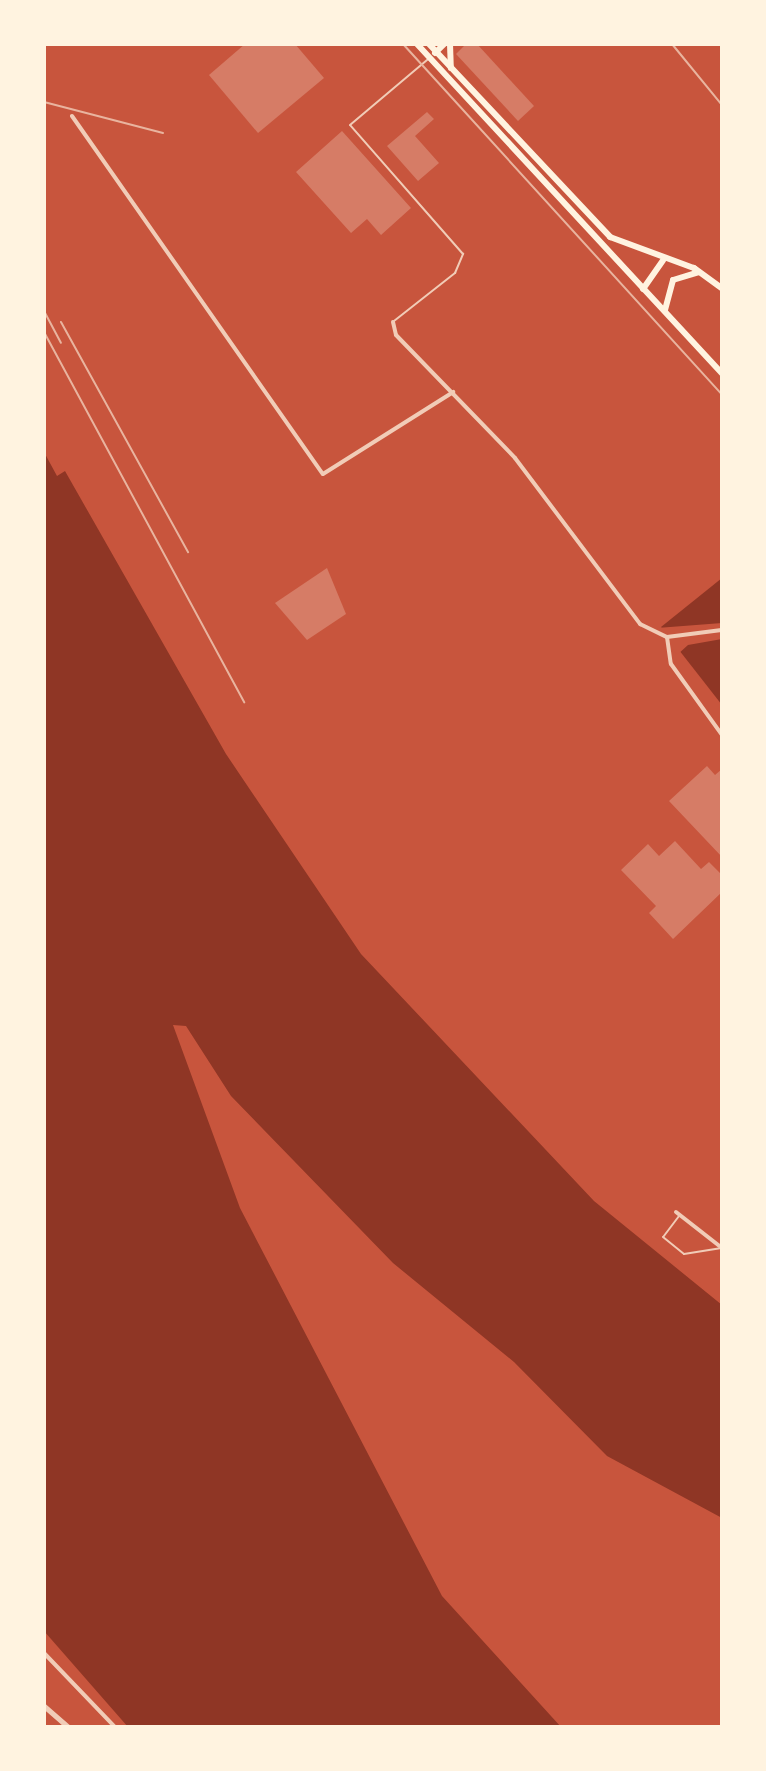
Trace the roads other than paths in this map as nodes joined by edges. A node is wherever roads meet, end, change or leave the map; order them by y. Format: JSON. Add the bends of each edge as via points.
{"nodes":[{"id":1,"x":417,"y":44,"type":"edge"},
{"id":2,"x":429,"y":44,"type":"edge"},
{"id":3,"x":447,"y":44,"type":"edge"},
{"id":4,"x":436,"y":52,"type":"junction"},
{"id":5,"x":429,"y":58,"type":"junction"},
{"id":6,"x":451,"y":68,"type":"junction"},
{"id":7,"x":72,"y":116,"type":"dead end"},
{"id":8,"x":663,"y":260,"type":"junction"},
{"id":9,"x":703,"y":273,"type":"junction"},
{"id":10,"x":722,"y":288,"type":"edge"},
{"id":11,"x":643,"y":289,"type":"junction"},
{"id":12,"x":666,"y":313,"type":"junction"},
{"id":13,"x":393,"y":322,"type":"joint"},
{"id":14,"x":722,"y":373,"type":"edge"},
{"id":15,"x":453,"y":392,"type":"junction"},
{"id":16,"x":722,"y":630,"type":"edge"},
{"id":17,"x":667,"y":637,"type":"junction"},
{"id":18,"x":722,"y":735,"type":"edge"},
{"id":19,"x":678,"y":1214,"type":"joint"},
{"id":20,"x":722,"y":1248,"type":"edge"},
{"id":21,"x":44,"y":1653,"type":"edge"},
{"id":22,"x":44,"y":1706,"type":"edge"},
{"id":23,"x":68,"y":1727,"type":"edge"},
{"id":24,"x":115,"y":1727,"type":"edge"}],
"edges":[{"from":1,"to":5,"type":"main road"},
{"from":2,"to":4,"type":"main road"},
{"from":3,"to":4,"type":"main road"},
{"from":3,"to":6,"type":"main road"},
{"from":4,"to":5,"type":"main road"},
{"from":4,"to":6,"type":"main road"},
{"from":5,"to":11,"type":"main road"},
{"from":5,"to":13,"type":"lane","via":[[350,125],[464,260]]},
{"from":6,"to":8,"type":"main road","via":[[603,231]]},
{"from":7,"to":15,"type":"street","via":[[323,474]]},
{"from":8,"to":9,"type":"main road"},
{"from":8,"to":11,"type":"main road"},
{"from":9,"to":10,"type":"main road"},
{"from":9,"to":12,"type":"main road","via":[[673,280]]},
{"from":11,"to":12,"type":"main road"},
{"from":12,"to":14,"type":"main road"},
{"from":13,"to":15,"type":"street","via":[[396,335]]},
{"from":15,"to":17,"type":"street","via":[[525,470],[637,620]]},
{"from":16,"to":17,"type":"street"},
{"from":17,"to":18,"type":"street","via":[[668,658]]},
{"from":19,"to":20,"type":"street"},
{"from":19,"to":20,"type":"lane","via":[[663,1237],[684,1254]]},
{"from":21,"to":24,"type":"street"},
{"from":22,"to":23,"type":"street"}]}
